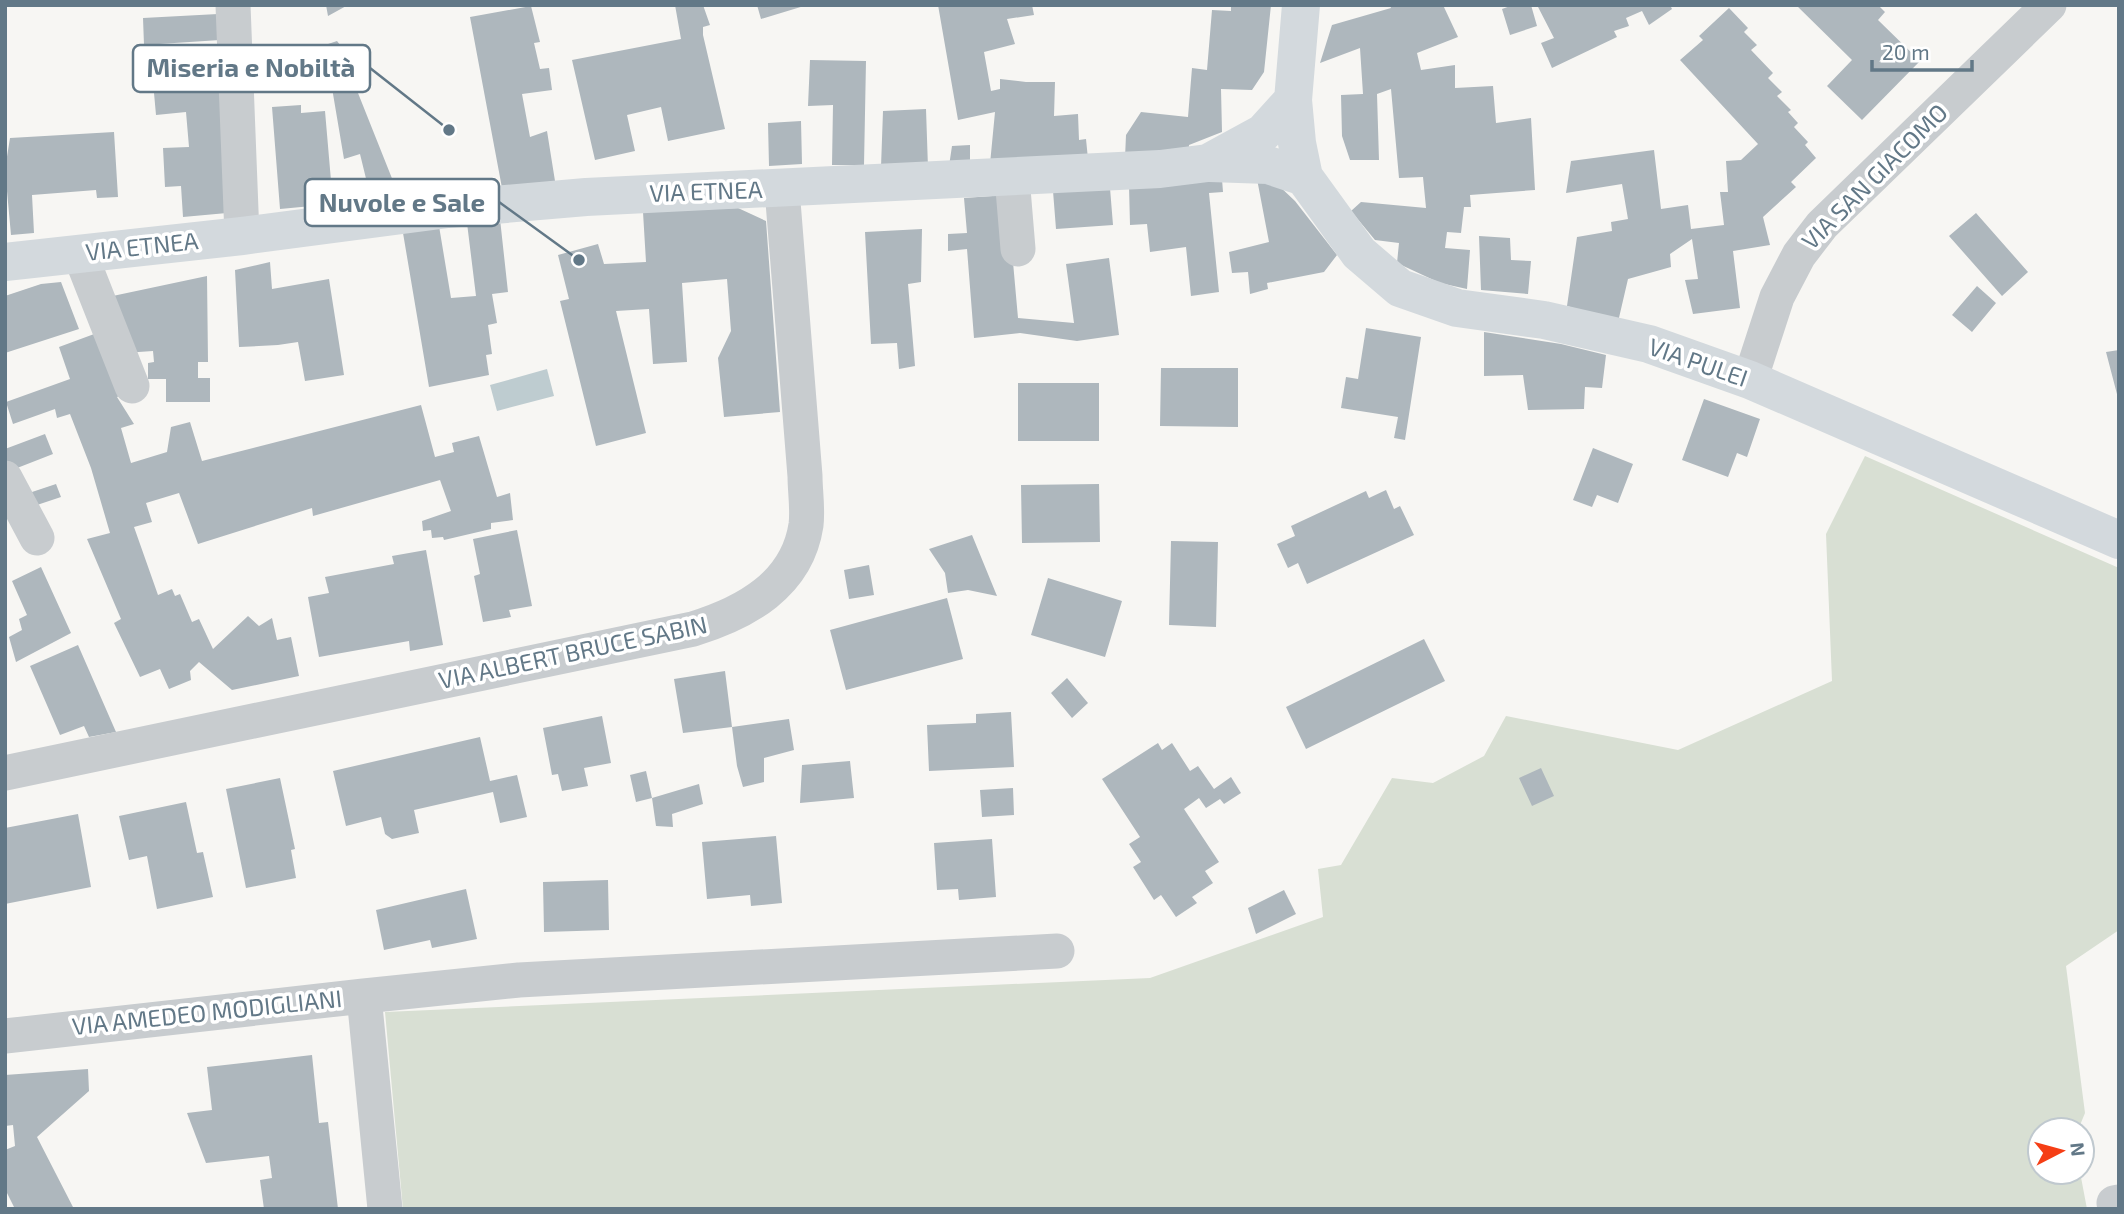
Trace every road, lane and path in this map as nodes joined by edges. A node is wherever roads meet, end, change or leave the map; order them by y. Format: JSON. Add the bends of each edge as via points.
{"nodes":[{"id":1,"x":233,"y":5,"type":"edge"},
{"id":2,"x":1301,"y":5,"type":"edge"},
{"id":3,"x":2049,"y":5,"type":"edge"},
{"id":4,"x":1293,"y":100,"type":"junction"},
{"id":5,"x":1208,"y":163,"type":"junction"},
{"id":6,"x":1012,"y":177,"type":"junction"},
{"id":7,"x":1304,"y":177,"type":"junction"},
{"id":8,"x":782,"y":189,"type":"junction"},
{"id":9,"x":242,"y":236,"type":"junction"},
{"id":10,"x":1018,"y":248,"type":"dead end"},
{"id":11,"x":80,"y":254,"type":"junction"},
{"id":12,"x":5,"y":262,"type":"edge"},
{"id":13,"x":1750,"y":380,"type":"junction"},
{"id":14,"x":132,"y":386,"type":"dead end"},
{"id":15,"x":5,"y":478,"type":"edge"},
{"id":16,"x":37,"y":538,"type":"dead end"},
{"id":17,"x":2119,"y":540,"type":"edge"},
{"id":18,"x":5,"y":773,"type":"edge"},
{"id":19,"x":1057,"y":951,"type":"dead end"},
{"id":20,"x":364,"y":996,"type":"junction"},
{"id":21,"x":5,"y":1036,"type":"edge"},
{"id":22,"x":385,"y":1209,"type":"edge"}],
"edges":[{"from":1,"to":9,"type":"street"},
{"from":2,"to":4,"type":"main road"},
{"from":3,"to":13,"type":"street","name":"VIA SAN GIACOMO","via":[[1822,225],[1777,296]]},
{"from":4,"to":5,"type":"main road","name":"VIA ETNEA","via":[[1263,133]]},
{"from":4,"to":7,"type":"main road"},
{"from":5,"to":6,"type":"main road","name":"VIA ETNEA"},
{"from":5,"to":7,"type":"main road","via":[[1268,165]]},
{"from":6,"to":8,"type":"main road","name":"VIA ETNEA"},
{"from":6,"to":10,"type":"street"},
{"from":7,"to":13,"type":"main road","name":"VIA PULEI","via":[[1359,253],[1401,288],[1457,308],[1544,320],[1649,344]]},
{"from":8,"to":9,"type":"main road","name":"VIA ETNEA","via":[[586,197]]},
{"from":8,"to":18,"type":"street","name":"VIA ALBERT BRUCE SABIN","via":[[806,523],[799,553],[767,594],[726,619],[693,629]]},
{"from":9,"to":11,"type":"main road","name":"VIA ETNEA"},
{"from":11,"to":12,"type":"main road","name":"VIA ETNEA"},
{"from":11,"to":14,"type":"street"},
{"from":13,"to":17,"type":"main road","name":"VIA PULEI"},
{"from":15,"to":16,"type":"street"},
{"from":19,"to":20,"type":"street","via":[[519,980]]},
{"from":20,"to":21,"type":"street","name":"VIA AMEDEO MODIGLIANI"},
{"from":20,"to":22,"type":"street","name":"VIA AMEDEO MODIGLIANI"}]}
